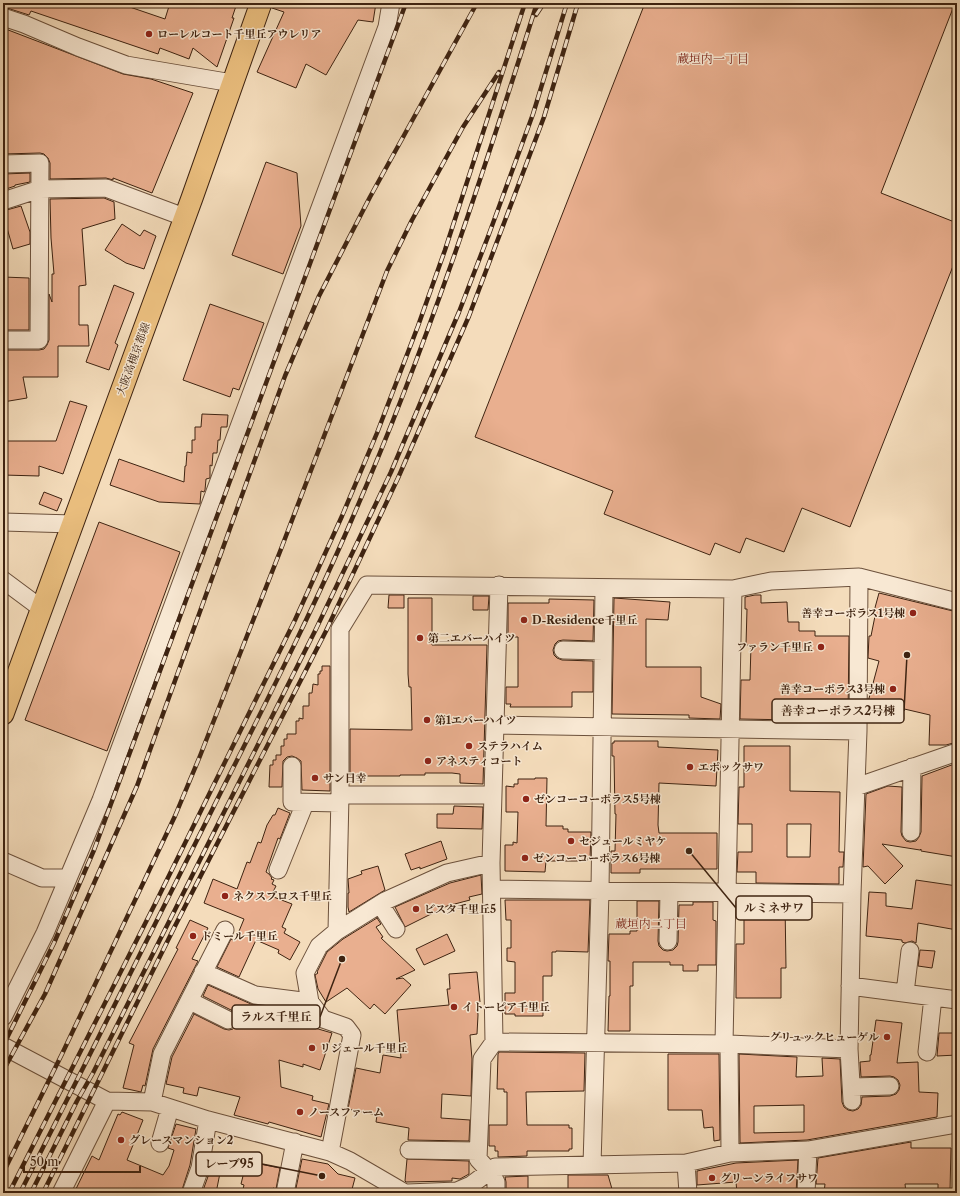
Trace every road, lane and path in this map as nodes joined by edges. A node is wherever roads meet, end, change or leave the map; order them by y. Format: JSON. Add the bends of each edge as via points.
{"nodes":[{"id":1,"x":261,"y":3,"type":"edge"},
{"id":2,"x":391,"y":3,"type":"edge"},
{"id":3,"x":3,"y":17,"type":"edge"},
{"id":4,"x":232,"y":83,"type":"junction"},
{"id":5,"x":3,"y":164,"type":"edge"},
{"id":6,"x":40,"y":189,"type":"junction"},
{"id":7,"x":3,"y":201,"type":"edge"},
{"id":8,"x":184,"y":217,"type":"junction"},
{"id":9,"x":3,"y":340,"type":"edge"},
{"id":10,"x":3,"y":522,"type":"edge"},
{"id":11,"x":73,"y":524,"type":"junction"},
{"id":12,"x":859,"y":577,"type":"junction"},
{"id":13,"x":3,"y":580,"type":"edge"},
{"id":14,"x":499,"y":586,"type":"junction"},
{"id":15,"x":604,"y":589,"type":"junction"},
{"id":16,"x":733,"y":589,"type":"junction"},
{"id":17,"x":957,"y":602,"type":"edge"},
{"id":18,"x":42,"y":609,"type":"junction"},
{"id":19,"x":563,"y":650,"type":"dead end"},
{"id":20,"x":603,"y":651,"type":"junction"},
{"id":21,"x":3,"y":714,"type":"edge"},
{"id":22,"x":495,"y":725,"type":"junction"},
{"id":23,"x":602,"y":727,"type":"junction"},
{"id":24,"x":730,"y":729,"type":"junction"},
{"id":25,"x":858,"y":731,"type":"junction"},
{"id":26,"x":957,"y":752,"type":"edge"},
{"id":27,"x":292,"y":766,"type":"dead end"},
{"id":28,"x":912,"y":767,"type":"junction"},
{"id":29,"x":856,"y":787,"type":"junction"},
{"id":30,"x":493,"y":795,"type":"junction"},
{"id":31,"x":340,"y":799,"type":"junction"},
{"id":32,"x":306,"y":802,"type":"junction"},
{"id":33,"x":911,"y":832,"type":"dead end"},
{"id":34,"x":3,"y":861,"type":"edge"},
{"id":35,"x":491,"y":863,"type":"junction"},
{"id":36,"x":278,"y":870,"type":"dead end"},
{"id":37,"x":68,"y":878,"type":"junction"},
{"id":38,"x":492,"y":889,"type":"junction"},
{"id":39,"x":600,"y":891,"type":"junction"},
{"id":40,"x":669,"y":892,"type":"junction"},
{"id":41,"x":727,"y":892,"type":"junction"},
{"id":42,"x":852,"y":894,"type":"junction"},
{"id":43,"x":380,"y":904,"type":"junction"},
{"id":44,"x":396,"y":929,"type":"dead end"},
{"id":45,"x":224,"y":930,"type":"dead end"},
{"id":46,"x":337,"y":931,"type":"junction"},
{"id":47,"x":668,"y":941,"type":"dead end"},
{"id":48,"x":910,"y":951,"type":"dead end"},
{"id":49,"x":203,"y":972,"type":"junction"},
{"id":50,"x":850,"y":986,"type":"junction"},
{"id":51,"x":905,"y":993,"type":"junction"},
{"id":52,"x":933,"y":997,"type":"junction"},
{"id":53,"x":957,"y":1000,"type":"edge"},
{"id":54,"x":190,"y":1001,"type":"junction"},
{"id":55,"x":310,"y":1002,"type":"junction"},
{"id":56,"x":3,"y":1017,"type":"edge"},
{"id":57,"x":228,"y":1020,"type":"dead end"},
{"id":58,"x":494,"y":1042,"type":"junction"},
{"id":59,"x":596,"y":1042,"type":"junction"},
{"id":60,"x":727,"y":1044,"type":"junction"},
{"id":61,"x":3,"y":1046,"type":"edge"},
{"id":62,"x":849,"y":1049,"type":"junction"},
{"id":63,"x":927,"y":1052,"type":"dead end"},
{"id":64,"x":890,"y":1086,"type":"dead end"},
{"id":65,"x":106,"y":1101,"type":"junction"},
{"id":66,"x":152,"y":1102,"type":"junction"},
{"id":67,"x":170,"y":1108,"type":"junction"},
{"id":68,"x":208,"y":1120,"type":"junction"},
{"id":69,"x":957,"y":1124,"type":"edge"},
{"id":70,"x":295,"y":1142,"type":"junction"},
{"id":71,"x":160,"y":1143,"type":"dead end"},
{"id":72,"x":409,"y":1150,"type":"dead end"},
{"id":73,"x":808,"y":1150,"type":"junction"},
{"id":74,"x":478,"y":1151,"type":"junction"},
{"id":75,"x":330,"y":1152,"type":"junction"},
{"id":76,"x":730,"y":1153,"type":"junction"},
{"id":77,"x":686,"y":1163,"type":"junction"},
{"id":78,"x":592,"y":1165,"type":"junction"},
{"id":79,"x":489,"y":1171,"type":"junction"},
{"id":80,"x":61,"y":1193,"type":"edge"},
{"id":81,"x":191,"y":1193,"type":"edge"},
{"id":82,"x":284,"y":1193,"type":"edge"},
{"id":83,"x":405,"y":1193,"type":"edge"},
{"id":84,"x":408,"y":1193,"type":"edge"},
{"id":85,"x":496,"y":1193,"type":"edge"},
{"id":86,"x":688,"y":1193,"type":"edge"},
{"id":87,"x":806,"y":1193,"type":"edge"}],
"edges":[{"from":1,"to":4,"type":"main road","name":"大阪高槻京都線"},
{"from":2,"to":37,"type":"street","via":[[385,35],[101,800]]},
{"from":3,"to":4,"type":"street","via":[[126,65]]},
{"from":4,"to":8,"type":"main road","name":"大阪高槻京都線"},
{"from":5,"to":6,"type":"street","via":[[40,163]]},
{"from":6,"to":7,"type":"street"},
{"from":6,"to":8,"type":"street","via":[[106,188]]},
{"from":6,"to":9,"type":"street","via":[[39,340]]},
{"from":8,"to":11,"type":"main road","name":"大阪高槻京都線"},
{"from":10,"to":11,"type":"street"},
{"from":11,"to":18,"type":"main road","name":"大阪高槻京都線"},
{"from":12,"to":16,"type":"street","via":[[771,581]]},
{"from":12,"to":17,"type":"street"},
{"from":12,"to":25,"type":"street"},
{"from":13,"to":18,"type":"street"},
{"from":14,"to":15,"type":"street"},
{"from":14,"to":22,"type":"street"},
{"from":14,"to":31,"type":"street","via":[[367,585],[340,629]]},
{"from":15,"to":16,"type":"street"},
{"from":15,"to":20,"type":"street"},
{"from":16,"to":24,"type":"street"},
{"from":18,"to":21,"type":"main road","name":"大阪高槻京都線"},
{"from":19,"to":20,"type":"street"},
{"from":20,"to":23,"type":"street"},
{"from":22,"to":23,"type":"street"},
{"from":22,"to":30,"type":"street"},
{"from":23,"to":24,"type":"street"},
{"from":23,"to":39,"type":"street"},
{"from":24,"to":25,"type":"street"},
{"from":24,"to":41,"type":"street"},
{"from":25,"to":29,"type":"street"},
{"from":26,"to":28,"type":"street"},
{"from":27,"to":32,"type":"street","via":[[292,802]]},
{"from":28,"to":29,"type":"street"},
{"from":28,"to":33,"type":"street"},
{"from":29,"to":42,"type":"street"},
{"from":30,"to":31,"type":"street"},
{"from":30,"to":35,"type":"street"},
{"from":31,"to":32,"type":"street"},
{"from":31,"to":46,"type":"street"},
{"from":32,"to":36,"type":"street"},
{"from":34,"to":37,"type":"street","via":[[42,878]]},
{"from":35,"to":38,"type":"street"},
{"from":35,"to":43,"type":"street","via":[[447,873]]},
{"from":37,"to":56,"type":"street","via":[[45,933]]},
{"from":38,"to":39,"type":"street"},
{"from":38,"to":58,"type":"street"},
{"from":39,"to":40,"type":"street"},
{"from":39,"to":59,"type":"street"},
{"from":40,"to":41,"type":"street"},
{"from":40,"to":47,"type":"street"},
{"from":41,"to":42,"type":"street"},
{"from":41,"to":60,"type":"street"},
{"from":42,"to":50,"type":"street"},
{"from":43,"to":44,"type":"street"},
{"from":43,"to":46,"type":"street"},
{"from":45,"to":49,"type":"street"},
{"from":46,"to":55,"type":"street","via":[[319,946],[305,973]]},
{"from":48,"to":51,"type":"street"},
{"from":49,"to":54,"type":"street"},
{"from":49,"to":55,"type":"street","via":[[255,995]]},
{"from":50,"to":51,"type":"street"},
{"from":50,"to":62,"type":"street"},
{"from":51,"to":52,"type":"street"},
{"from":52,"to":53,"type":"street"},
{"from":52,"to":63,"type":"street"},
{"from":54,"to":57,"type":"street"},
{"from":54,"to":66,"type":"street","via":[[162,1054]]},
{"from":55,"to":75,"type":"street","via":[[323,1019],[346,1027],[352,1035]]},
{"from":58,"to":59,"type":"street"},
{"from":58,"to":74,"type":"street","via":[[482,1059]]},
{"from":59,"to":60,"type":"street"},
{"from":59,"to":78,"type":"street"},
{"from":60,"to":62,"type":"street"},
{"from":60,"to":76,"type":"street"},
{"from":61,"to":65,"type":"street"},
{"from":62,"to":64,"type":"street","via":[[852,1094]]},
{"from":65,"to":66,"type":"street"},
{"from":65,"to":80,"type":"street"},
{"from":66,"to":67,"type":"street"},
{"from":67,"to":68,"type":"street"},
{"from":67,"to":71,"type":"street"},
{"from":68,"to":70,"type":"street"},
{"from":68,"to":81,"type":"street","via":[[200,1168]]},
{"from":69,"to":73,"type":"street"},
{"from":70,"to":75,"type":"street"},
{"from":70,"to":82,"type":"street"},
{"from":72,"to":74,"type":"street"},
{"from":73,"to":76,"type":"street"},
{"from":73,"to":87,"type":"street"},
{"from":74,"to":79,"type":"street","via":[[478,1159]]},
{"from":75,"to":83,"type":"street"},
{"from":76,"to":77,"type":"street"},
{"from":77,"to":78,"type":"street"},
{"from":77,"to":86,"type":"street"},
{"from":78,"to":79,"type":"street","via":[[495,1167]]},
{"from":79,"to":84,"type":"street","via":[[471,1185],[457,1191]]},
{"from":79,"to":85,"type":"street","via":[[496,1182]]}]}
